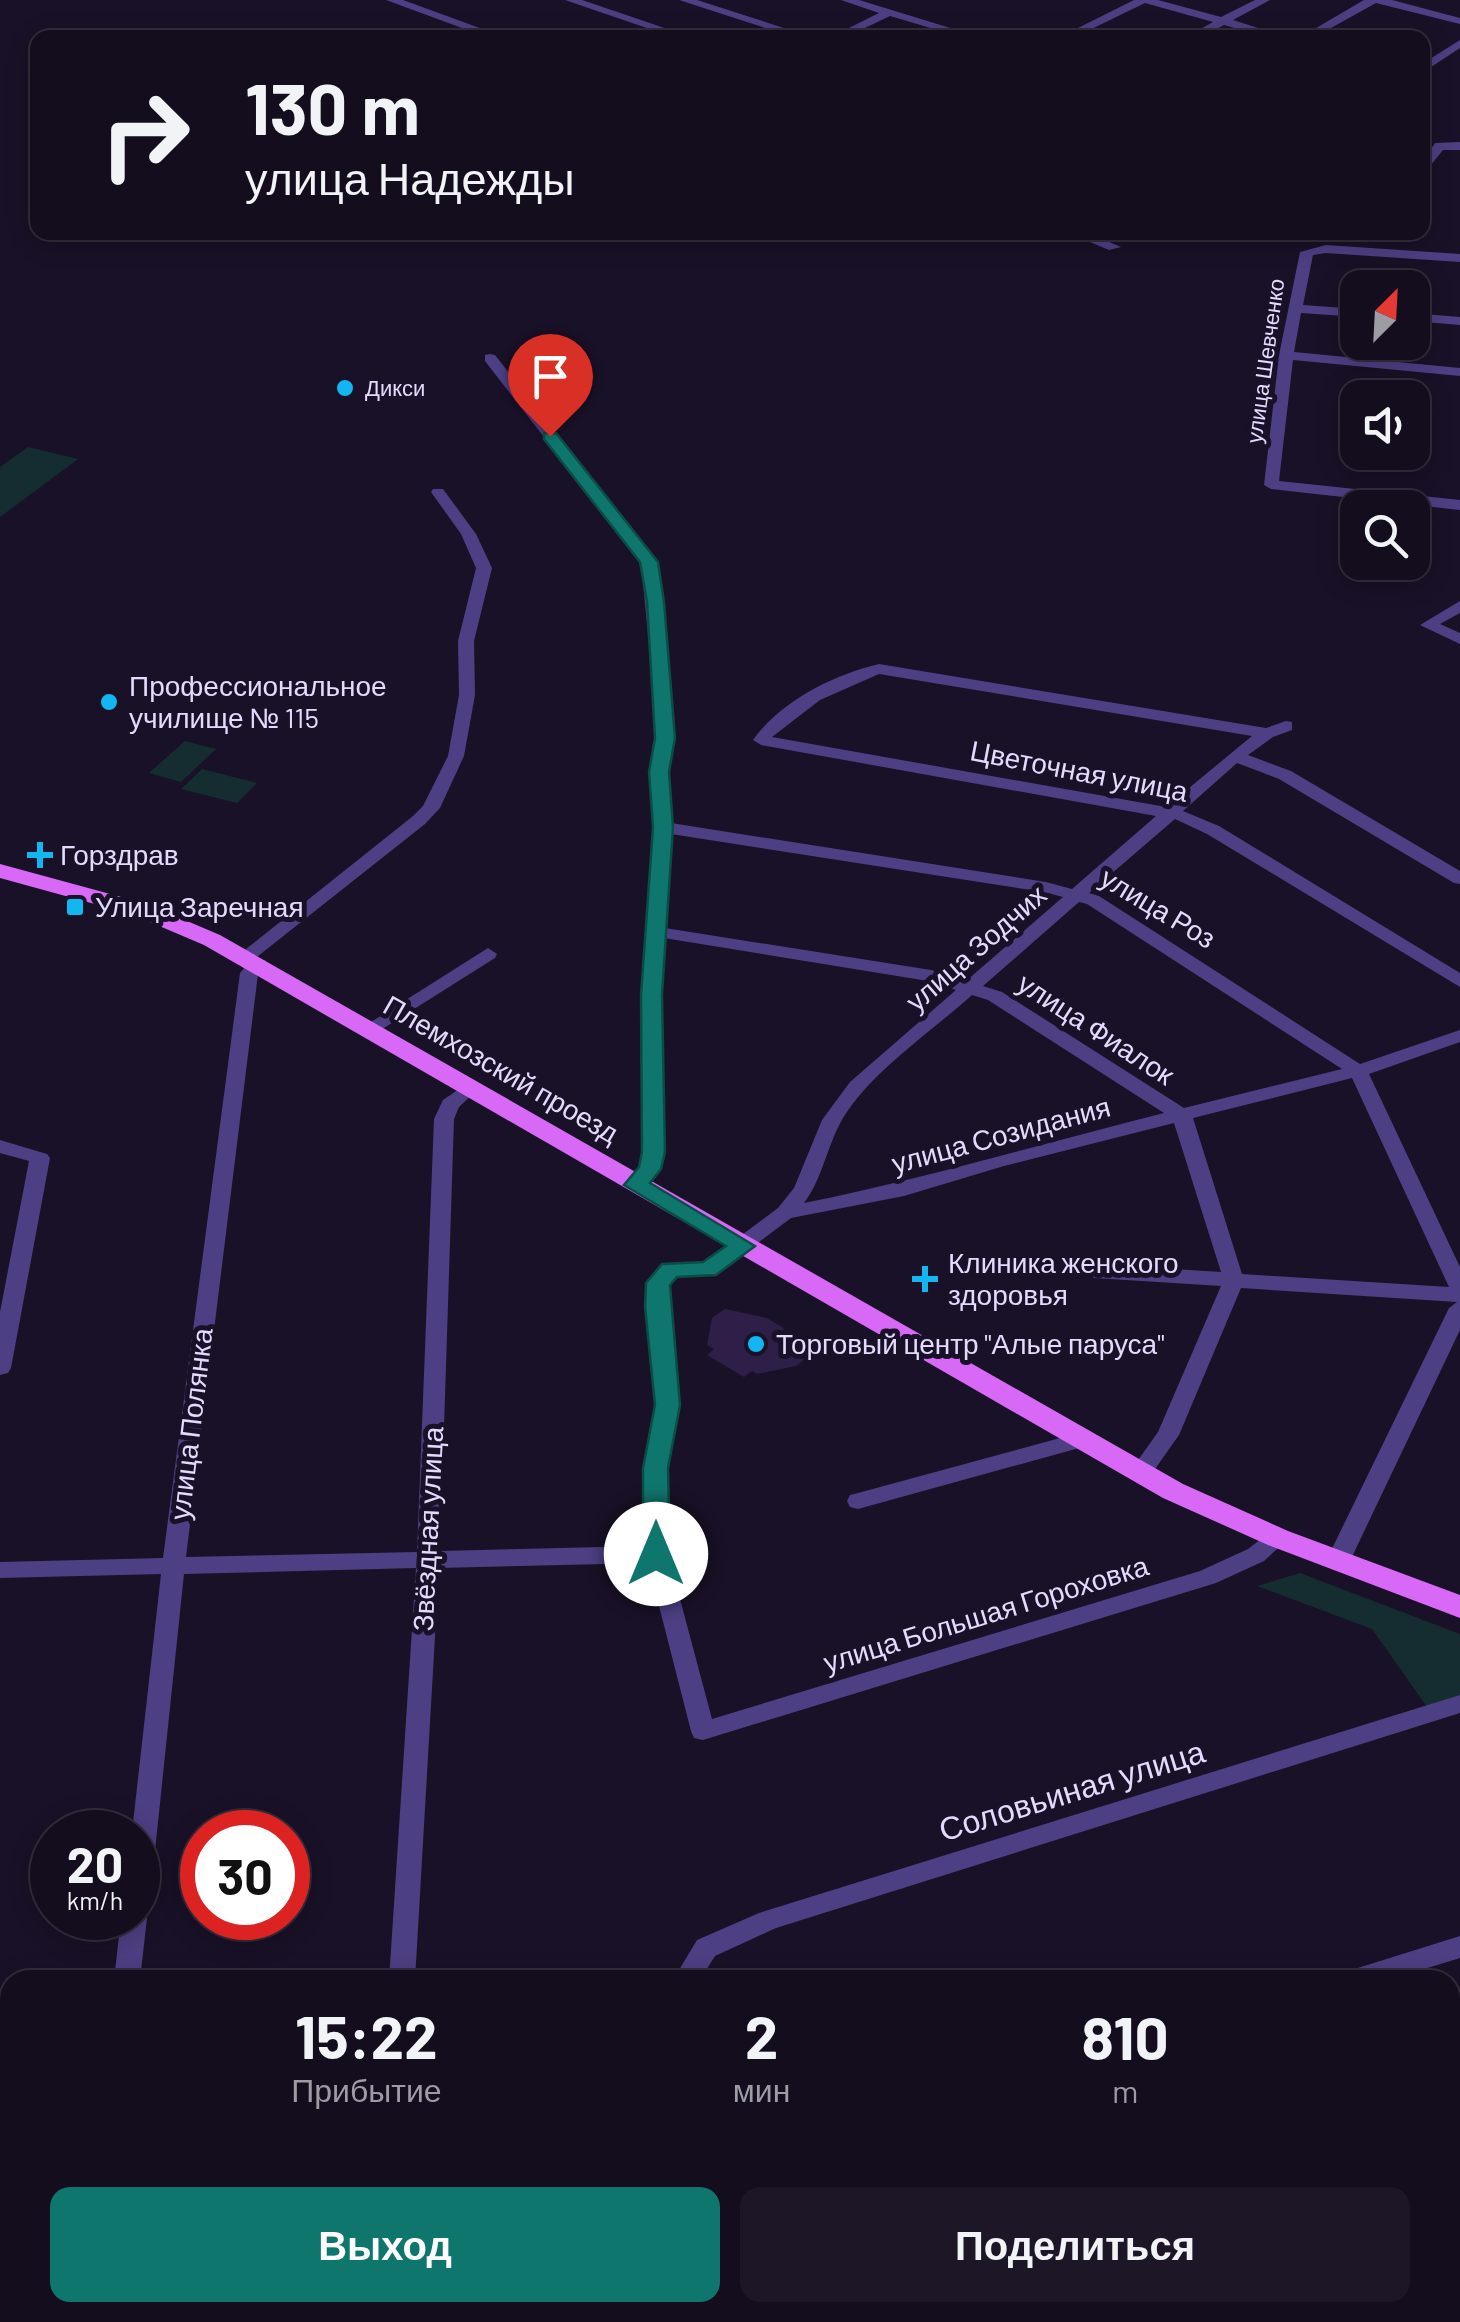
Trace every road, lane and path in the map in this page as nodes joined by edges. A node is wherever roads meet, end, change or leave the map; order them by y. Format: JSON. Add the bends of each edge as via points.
{"nodes":[{"id":1,"x":392,"y":0,"type":"edge"},
{"id":2,"x":571,"y":0,"type":"edge"},
{"id":3,"x":684,"y":0,"type":"edge"},
{"id":4,"x":847,"y":0,"type":"edge"},
{"id":5,"x":1144,"y":0,"type":"edge"},
{"id":6,"x":1264,"y":0,"type":"edge"},
{"id":7,"x":1376,"y":0,"type":"edge"},
{"id":8,"x":888,"y":13,"type":"junction"},
{"id":9,"x":1222,"y":21,"type":"junction"},
{"id":10,"x":1460,"y":21,"type":"edge"},
{"id":11,"x":479,"y":30,"type":"edge"},
{"id":12,"x":664,"y":30,"type":"edge"},
{"id":13,"x":783,"y":30,"type":"edge"},
{"id":14,"x":851,"y":30,"type":"edge"},
{"id":15,"x":949,"y":30,"type":"edge"},
{"id":16,"x":1080,"y":30,"type":"edge"},
{"id":17,"x":1205,"y":30,"type":"edge"},
{"id":18,"x":1255,"y":30,"type":"edge"},
{"id":19,"x":1319,"y":30,"type":"edge"},
{"id":20,"x":1460,"y":43,"type":"edge"},
{"id":21,"x":1430,"y":64,"type":"edge"},
{"id":22,"x":1460,"y":146,"type":"edge"},
{"id":23,"x":1430,"y":159,"type":"edge"},
{"id":24,"x":1094,"y":240,"type":"edge"},
{"id":25,"x":1114,"y":247,"type":"dead end"},
{"id":26,"x":1460,"y":258,"type":"edge"},
{"id":27,"x":1294,"y":308,"type":"junction"},
{"id":28,"x":1340,"y":311,"type":"edge"},
{"id":29,"x":1430,"y":318,"type":"edge"},
{"id":30,"x":1460,"y":321,"type":"edge"},
{"id":31,"x":1286,"y":356,"type":"junction"},
{"id":32,"x":490,"y":358,"type":"dead end"},
{"id":33,"x":1460,"y":372,"type":"edge"},
{"id":34,"x":438,"y":492,"type":"dead end"},
{"id":35,"x":1460,"y":505,"type":"edge"},
{"id":36,"x":1460,"y":606,"type":"edge"},
{"id":37,"x":1460,"y":639,"type":"edge"},
{"id":38,"x":766,"y":744,"type":"joint"},
{"id":39,"x":1235,"y":756,"type":"junction"},
{"id":40,"x":1170,"y":812,"type":"junction"},
{"id":41,"x":663,"y":827,"type":"junction"},
{"id":42,"x":0,"y":871,"type":"edge"},
{"id":43,"x":1460,"y":879,"type":"edge"},
{"id":44,"x":1079,"y":894,"type":"junction"},
{"id":45,"x":658,"y":932,"type":"junction"},
{"id":46,"x":488,"y":954,"type":"dead end"},
{"id":47,"x":251,"y":961,"type":"junction"},
{"id":48,"x":1460,"y":981,"type":"edge"},
{"id":49,"x":974,"y":987,"type":"junction"},
{"id":50,"x":369,"y":1029,"type":"junction"},
{"id":51,"x":1460,"y":1036,"type":"edge"},
{"id":52,"x":1358,"y":1071,"type":"junction"},
{"id":53,"x":469,"y":1088,"type":"junction"},
{"id":54,"x":1182,"y":1116,"type":"junction"},
{"id":55,"x":0,"y":1146,"type":"edge"},
{"id":56,"x":636,"y":1185,"type":"junction"},
{"id":57,"x":784,"y":1212,"type":"junction"},
{"id":58,"x":743,"y":1246,"type":"junction"},
{"id":59,"x":1094,"y":1271,"type":"dead end"},
{"id":60,"x":1234,"y":1280,"type":"junction"},
{"id":61,"x":1460,"y":1292,"type":"edge"},
{"id":62,"x":1460,"y":1308,"type":"edge"},
{"id":63,"x":0,"y":1368,"type":"edge"},
{"id":64,"x":1082,"y":1440,"type":"junction"},
{"id":65,"x":1140,"y":1473,"type":"junction"},
{"id":66,"x":858,"y":1501,"type":"dead end"},
{"id":67,"x":1278,"y":1538,"type":"junction"},
{"id":68,"x":656,"y":1554,"type":"junction"},
{"id":69,"x":428,"y":1558,"type":"junction"},
{"id":70,"x":1338,"y":1561,"type":"junction"},
{"id":71,"x":173,"y":1566,"type":"junction"},
{"id":72,"x":0,"y":1570,"type":"edge"},
{"id":73,"x":1460,"y":1608,"type":"edge"},
{"id":74,"x":1460,"y":1704,"type":"edge"},
{"id":75,"x":147,"y":1810,"type":"edge"},
{"id":76,"x":132,"y":1940,"type":"edge"},
{"id":77,"x":1460,"y":1947,"type":"edge"},
{"id":78,"x":128,"y":1970,"type":"edge"},
{"id":79,"x":403,"y":1970,"type":"edge"},
{"id":80,"x":692,"y":1970,"type":"edge"},
{"id":81,"x":1386,"y":1970,"type":"edge"}],
"edges":[{"from":1,"to":11,"type":"street"},
{"from":2,"to":12,"type":"street"},
{"from":3,"to":13,"type":"street"},
{"from":4,"to":8,"type":"street"},
{"from":5,"to":9,"type":"street"},
{"from":5,"to":16,"type":"street"},
{"from":6,"to":9,"type":"street"},
{"from":7,"to":10,"type":"street"},
{"from":7,"to":19,"type":"street"},
{"from":8,"to":14,"type":"street"},
{"from":8,"to":15,"type":"street"},
{"from":9,"to":17,"type":"street"},
{"from":9,"to":18,"type":"street"},
{"from":20,"to":21,"type":"street"},
{"from":22,"to":23,"type":"street","via":[[1438,146]]},
{"from":24,"to":25,"type":"street"},
{"from":26,"to":27,"type":"street","name":"улица Шевченко","via":[[1417,249],[1314,249],[1303,261]]},
{"from":27,"to":28,"type":"street"},
{"from":27,"to":31,"type":"street","name":"улица Шевченко"},
{"from":29,"to":30,"type":"street"},
{"from":31,"to":33,"type":"street"},
{"from":31,"to":35,"type":"street","name":"улица Шевченко","via":[[1271,485]]},
{"from":32,"to":41,"type":"street","via":[[649,562],[664,696]]},
{"from":34,"to":47,"type":"street","via":[[484,568],[466,641],[467,696],[456,756],[419,820]]},
{"from":36,"to":37,"type":"street","via":[[1428,626]]},
{"from":38,"to":39,"type":"street","name":"улица Зодчих","via":[[762,736],[799,708],[878,668],[1276,729]]},
{"from":38,"to":40,"type":"street","name":"Цветочная улица"},
{"from":39,"to":40,"type":"street","name":"улица Зодчих"},
{"from":39,"to":43,"type":"street","via":[[1294,780]]},
{"from":40,"to":44,"type":"street","name":"улица Зодчих"},
{"from":40,"to":48,"type":"street","name":"Цветочная улица","via":[[1212,830]]},
{"from":41,"to":44,"type":"street","name":"улица Роз"},
{"from":41,"to":45,"type":"street"},
{"from":42,"to":47,"type":"main road","name":"Племхозский проезд","via":[[139,909]]},
{"from":44,"to":49,"type":"street","name":"улица Зодчих"},
{"from":44,"to":52,"type":"street","name":"улица Роз"},
{"from":45,"to":49,"type":"street","name":"улица Фиалок"},
{"from":45,"to":56,"type":"street","via":[[651,995],[653,1152],[650,1169]]},
{"from":46,"to":50,"type":"street"},
{"from":47,"to":50,"type":"main road","name":"Племхозский проезд"},
{"from":47,"to":71,"type":"street","name":"улица Полянка"},
{"from":49,"to":54,"type":"street","name":"улица Фиалок"},
{"from":49,"to":57,"type":"street","name":"улица Зодчих","via":[[848,1096],[804,1190]]},
{"from":50,"to":53,"type":"main road","name":"Племхозский проезд"},
{"from":51,"to":52,"type":"street","name":"улица Созидания"},
{"from":52,"to":54,"type":"street","name":"улица Созидания"},
{"from":52,"to":61,"type":"street"},
{"from":53,"to":56,"type":"main road","name":"Племхозский проезд"},
{"from":53,"to":69,"type":"street","name":"Звёздная улица","via":[[444,1119]]},
{"from":54,"to":57,"type":"street","name":"улица Созидания","via":[[904,1190]]},
{"from":54,"to":60,"type":"street","name":"улица Фиалок"},
{"from":55,"to":63,"type":"street","via":[[40,1158]]},
{"from":56,"to":58,"type":"main road","name":"Племхозский проезд"},
{"from":57,"to":58,"type":"street","name":"улица Зодчих"},
{"from":58,"to":64,"type":"main road","name":"Племхозский проезд"},
{"from":58,"to":68,"type":"street","name":"улица Зодчих","via":[[708,1270],[670,1269],[658,1283],[667,1405],[656,1468]]},
{"from":59,"to":60,"type":"street"},
{"from":60,"to":61,"type":"street"},
{"from":60,"to":65,"type":"street","via":[[1168,1435]]},
{"from":62,"to":70,"type":"street"},
{"from":64,"to":65,"type":"main road","name":"Племхозский проезд"},
{"from":64,"to":66,"type":"street"},
{"from":65,"to":67,"type":"main road","name":"Племхозский проезд"},
{"from":67,"to":68,"type":"street","name":"улица Большая Гороховка","via":[[1208,1578],[703,1732]]},
{"from":67,"to":70,"type":"main road","name":"Племхозский проезд"},
{"from":68,"to":69,"type":"street"},
{"from":69,"to":71,"type":"street"},
{"from":69,"to":79,"type":"street","name":"Звёздная улица"},
{"from":70,"to":73,"type":"main road","name":"Племхозский проезд"},
{"from":71,"to":72,"type":"street"},
{"from":71,"to":75,"type":"street","name":"улица Полянка"},
{"from":74,"to":80,"type":"street","name":"Соловьиная улица","via":[[768,1920],[706,1948]]},
{"from":76,"to":78,"type":"street"},
{"from":77,"to":81,"type":"street"}]}
